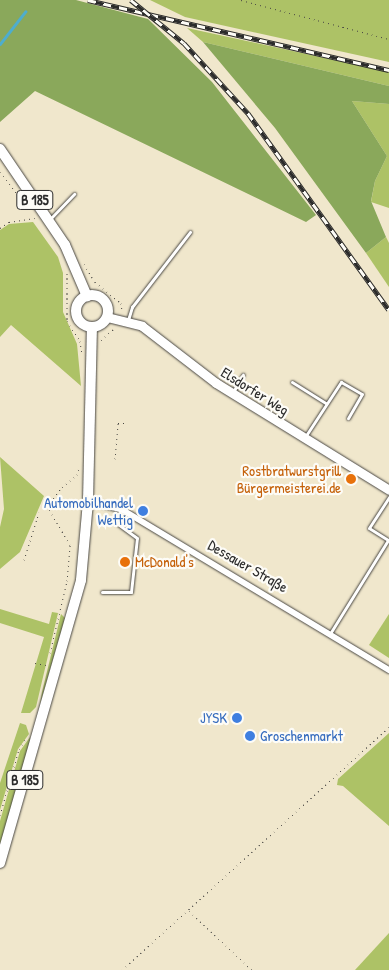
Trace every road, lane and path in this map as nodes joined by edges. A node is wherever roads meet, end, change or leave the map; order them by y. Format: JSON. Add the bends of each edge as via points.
{"nodes":[{"id":1,"x":241,"y":0,"type":"edge"},
{"id":2,"x":389,"y":39,"type":"edge"},
{"id":3,"x":0,"y":149,"type":"edge"},
{"id":4,"x":0,"y":172,"type":"edge"},
{"id":5,"x":74,"y":194,"type":"dead end"},
{"id":6,"x":37,"y":218,"type":"junction"},
{"id":7,"x":44,"y":221,"type":"junction"},
{"id":8,"x":0,"y":228,"type":"edge"},
{"id":9,"x":190,"y":232,"type":"dead end"},
{"id":10,"x":79,"y":256,"type":"dead end"},
{"id":11,"x":67,"y":269,"type":"dead end"},
{"id":12,"x":87,"y":296,"type":"junction"},
{"id":13,"x":112,"y":318,"type":"junction"},
{"id":14,"x":128,"y":321,"type":"junction"},
{"id":15,"x":92,"y":327,"type":"junction"},
{"id":16,"x":100,"y":348,"type":"dead end"},
{"id":17,"x":82,"y":359,"type":"dead end"},
{"id":18,"x":243,"y":375,"type":"dead end"},
{"id":19,"x":292,"y":382,"type":"dead end"},
{"id":20,"x":232,"y":394,"type":"junction"},
{"id":21,"x":326,"y":403,"type":"junction"},
{"id":22,"x":348,"y":418,"type":"dead end"},
{"id":23,"x":124,"y":423,"type":"dead end"},
{"id":24,"x":305,"y":438,"type":"junction"},
{"id":25,"x":115,"y":459,"type":"dead end"},
{"id":26,"x":79,"y":466,"type":"dead end"},
{"id":27,"x":389,"y":490,"type":"edge"},
{"id":28,"x":389,"y":497,"type":"edge"},
{"id":29,"x":88,"y":501,"type":"junction"},
{"id":30,"x":39,"y":512,"type":"dead end"},
{"id":31,"x":116,"y":522,"type":"dead end"},
{"id":32,"x":70,"y":545,"type":"junction"},
{"id":33,"x":84,"y":545,"type":"junction"},
{"id":34,"x":24,"y":560,"type":"dead end"},
{"id":35,"x":102,"y":592,"type":"dead end"},
{"id":36,"x":331,"y":632,"type":"junction"},
{"id":37,"x":35,"y":663,"type":"dead end"},
{"id":38,"x":389,"y":670,"type":"edge"},
{"id":39,"x":389,"y":727,"type":"edge"},
{"id":40,"x":30,"y":735,"type":"dead end"},
{"id":41,"x":0,"y":815,"type":"edge"},
{"id":42,"x":0,"y":863,"type":"edge"},
{"id":43,"x":188,"y":910,"type":"junction"},
{"id":44,"x":122,"y":970,"type":"edge"},
{"id":45,"x":252,"y":970,"type":"edge"}],
"edges":[{"from":1,"to":2,"type":"path"},
{"from":3,"to":7,"type":"main road","number":"B 185"},
{"from":4,"to":6,"type":"path"},
{"from":5,"to":7,"type":"lane"},
{"from":6,"to":7,"type":"path"},
{"from":6,"to":8,"type":"path","via":[[9,222]]},
{"from":7,"to":12,"type":"main road","number":"B 185","via":[[73,258]]},
{"from":9,"to":14,"type":"lane","via":[[132,307]]},
{"from":10,"to":13,"type":"path","via":[[95,282],[124,308]]},
{"from":11,"to":17,"type":"path","via":[[67,321],[80,341]]},
{"from":12,"to":13,"type":"main road","via":[[94,295],[104,300]]},
{"from":12,"to":15,"type":"main road","via":[[80,300],[76,312],[81,322]]},
{"from":13,"to":14,"type":"street","name":"Elsdorfer Weg"},
{"from":13,"to":15,"type":"main road"},
{"from":13,"to":16,"type":"path","via":[[115,328],[102,340]]},
{"from":14,"to":20,"type":"street","name":"Elsdorfer Weg","via":[[149,331]]},
{"from":15,"to":29,"type":"main road","number":"B 185"},
{"from":18,"to":20,"type":"lane"},
{"from":19,"to":21,"type":"lane"},
{"from":20,"to":24,"type":"street","name":"Elsdorfer Weg"},
{"from":21,"to":22,"type":"lane","via":[[341,382],[362,394]]},
{"from":21,"to":24,"type":"lane"},
{"from":23,"to":25,"type":"path","via":[[118,423]]},
{"from":24,"to":27,"type":"street","name":"Elsdorfer Weg"},
{"from":26,"to":32,"type":"path","via":[[77,475],[47,506]]},
{"from":28,"to":36,"type":"lane","via":[[369,528],[388,540]]},
{"from":29,"to":33,"type":"main road","number":"B 185"},
{"from":29,"to":36,"type":"street","name":"Dessauer Straße","via":[[121,509]]},
{"from":30,"to":34,"type":"path"},
{"from":31,"to":35,"type":"lane","via":[[136,538],[131,592]]},
{"from":32,"to":33,"type":"path"},
{"from":32,"to":37,"type":"path","via":[[67,582],[47,666]]},
{"from":33,"to":42,"type":"main road","number":"B 185","via":[[76,599]]},
{"from":36,"to":38,"type":"street","name":"Dessauer Straße"},
{"from":39,"to":43,"type":"path"},
{"from":40,"to":41,"type":"path","via":[[19,750]]},
{"from":43,"to":44,"type":"path"},
{"from":43,"to":45,"type":"path"}]}
